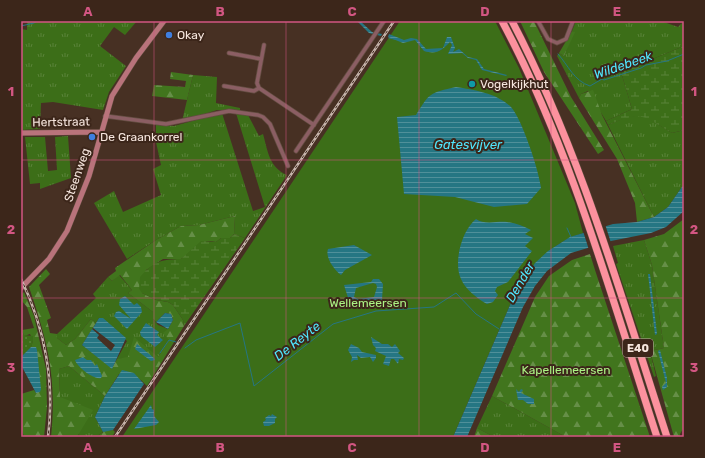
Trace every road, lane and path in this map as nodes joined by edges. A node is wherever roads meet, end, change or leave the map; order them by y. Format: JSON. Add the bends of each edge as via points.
{"nodes":[{"id":1,"x":164,"y":21,"type":"edge"},
{"id":2,"x":384,"y":21,"type":"edge"},
{"id":3,"x":502,"y":21,"type":"edge"},
{"id":4,"x":512,"y":21,"type":"edge"},
{"id":5,"x":538,"y":21,"type":"edge"},
{"id":6,"x":573,"y":21,"type":"edge"},
{"id":7,"x":264,"y":45,"type":"dead end"},
{"id":8,"x":229,"y":53,"type":"dead end"},
{"id":9,"x":262,"y":59,"type":"junction"},
{"id":10,"x":224,"y":86,"type":"dead end"},
{"id":11,"x":259,"y":88,"type":"junction"},
{"id":12,"x":105,"y":116,"type":"junction"},
{"id":13,"x":314,"y":124,"type":"junction"},
{"id":14,"x":102,"y":132,"type":"junction"},
{"id":15,"x":21,"y":133,"type":"edge"},
{"id":16,"x":296,"y":151,"type":"dead end"},
{"id":17,"x":288,"y":166,"type":"dead end"},
{"id":18,"x":21,"y":288,"type":"edge"},
{"id":19,"x":657,"y":437,"type":"edge"},
{"id":20,"x":667,"y":437,"type":"edge"}],
"edges":[{"from":1,"to":12,"type":"main road","name":"Steenweg","via":[[120,83]]},
{"from":2,"to":13,"type":"street"},
{"from":3,"to":19,"type":"highway","number":"E40","via":[[523,62],[583,209]]},
{"from":4,"to":20,"type":"highway","number":"E40","via":[[549,99],[592,206]]},
{"from":5,"to":6,"type":"street","via":[[548,39],[557,44],[566,39]]},
{"from":7,"to":9,"type":"street"},
{"from":8,"to":9,"type":"street"},
{"from":9,"to":11,"type":"street","via":[[257,83]]},
{"from":10,"to":11,"type":"street","via":[[254,91]]},
{"from":11,"to":13,"type":"street"},
{"from":12,"to":14,"type":"main road","name":"Steenweg"},
{"from":12,"to":17,"type":"street","via":[[166,124],[229,111],[258,115],[270,124]]},
{"from":13,"to":16,"type":"street"},
{"from":14,"to":15,"type":"main road","name":"Hertstraat"},
{"from":14,"to":18,"type":"main road","name":"Steenweg","via":[[89,176],[67,231],[49,259]]}]}
